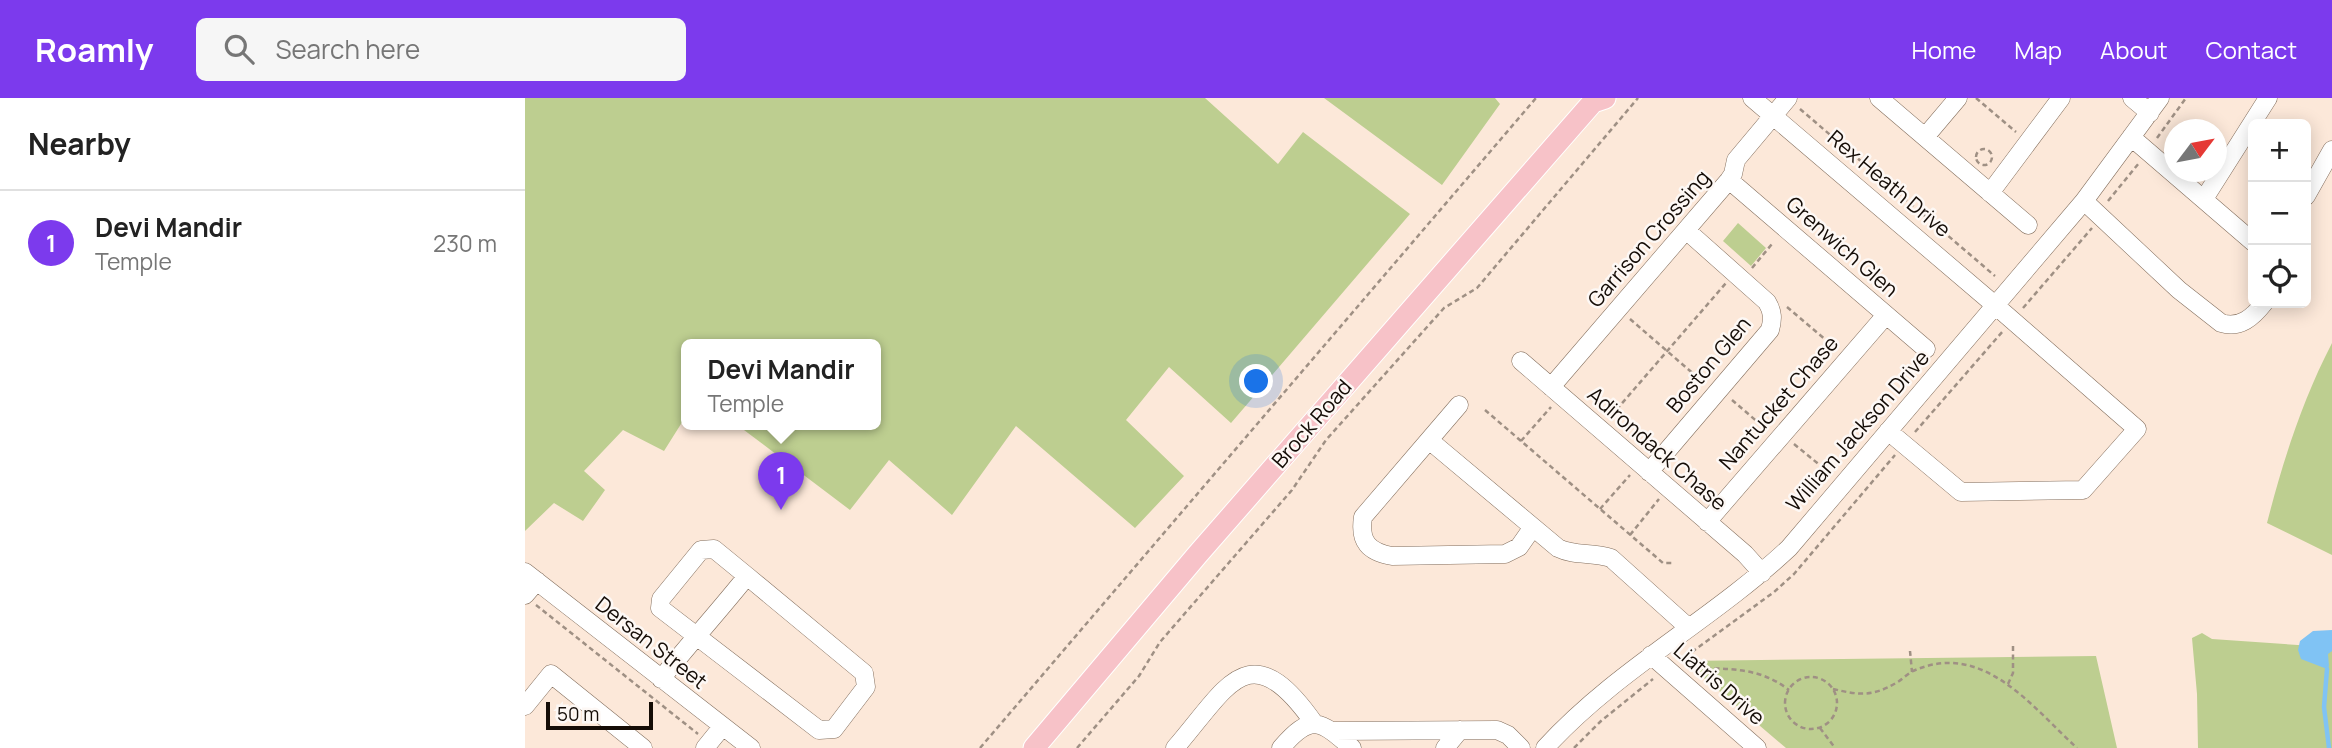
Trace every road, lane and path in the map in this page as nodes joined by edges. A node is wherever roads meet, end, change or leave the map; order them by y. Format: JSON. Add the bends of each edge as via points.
{"nodes":[{"id":1,"x":1536,"y":98,"type":"edge"},
{"id":2,"x":1638,"y":98,"type":"edge"},
{"id":3,"x":1752,"y":98,"type":"edge"},
{"id":4,"x":1788,"y":98,"type":"edge"},
{"id":5,"x":1879,"y":98,"type":"edge"},
{"id":6,"x":1958,"y":98,"type":"edge"},
{"id":7,"x":1976,"y":98,"type":"edge"},
{"id":8,"x":2061,"y":98,"type":"edge"},
{"id":9,"x":2132,"y":98,"type":"edge"},
{"id":10,"x":2160,"y":98,"type":"edge"},
{"id":11,"x":2186,"y":98,"type":"edge"},
{"id":12,"x":2268,"y":98,"type":"edge"},
{"id":13,"x":1597,"y":99,"type":"edge"},
{"id":14,"x":2150,"y":113,"type":"junction"},
{"id":15,"x":1773,"y":116,"type":"junction"},
{"id":16,"x":1925,"y":137,"type":"junction"},
{"id":17,"x":2021,"y":137,"type":"dead end"},
{"id":18,"x":2131,"y":137,"type":"junction"},
{"id":19,"x":2332,"y":150,"type":"edge"},
{"id":20,"x":2148,"y":151,"type":"junction"},
{"id":21,"x":1980,"y":164,"type":"joint"},
{"id":22,"x":1729,"y":180,"type":"junction"},
{"id":23,"x":2311,"y":187,"type":"edge"},
{"id":24,"x":1990,"y":192,"type":"junction"},
{"id":25,"x":2204,"y":199,"type":"junction"},
{"id":26,"x":2084,"y":201,"type":"junction"},
{"id":27,"x":2100,"y":216,"type":"junction"},
{"id":28,"x":2028,"y":225,"type":"dead end"},
{"id":29,"x":1686,"y":230,"type":"junction"},
{"id":30,"x":2248,"y":238,"type":"edge"},
{"id":31,"x":1772,"y":244,"type":"dead end"},
{"id":32,"x":1748,"y":273,"type":"dead end"},
{"id":33,"x":1996,"y":276,"type":"dead end"},
{"id":34,"x":1729,"y":279,"type":"dead end"},
{"id":35,"x":1996,"y":306,"type":"junction"},
{"id":36,"x":2260,"y":308,"type":"edge"},
{"id":37,"x":1619,"y":309,"type":"junction"},
{"id":38,"x":1886,"y":315,"type":"junction"},
{"id":39,"x":2013,"y":320,"type":"junction"},
{"id":40,"x":1926,"y":349,"type":"dead end"},
{"id":41,"x":1667,"y":351,"type":"junction"},
{"id":42,"x":1521,"y":361,"type":"dead end"},
{"id":43,"x":1709,"y":388,"type":"dead end"},
{"id":44,"x":1725,"y":394,"type":"dead end"},
{"id":45,"x":1552,"y":395,"type":"junction"},
{"id":46,"x":1459,"y":405,"type":"dead end"},
{"id":47,"x":1485,"y":410,"type":"dead end"},
{"id":48,"x":1601,"y":430,"type":"junction"},
{"id":49,"x":1888,"y":431,"type":"junction"},
{"id":50,"x":1772,"y":435,"type":"dead end"},
{"id":51,"x":1429,"y":440,"type":"junction"},
{"id":52,"x":1789,"y":440,"type":"dead end"},
{"id":53,"x":1521,"y":442,"type":"junction"},
{"id":54,"x":1904,"y":444,"type":"junction"},
{"id":55,"x":1641,"y":471,"type":"junction"},
{"id":56,"x":1827,"y":471,"type":"dead end"},
{"id":57,"x":1663,"y":495,"type":"dead end"},
{"id":58,"x":1600,"y":509,"type":"junction"},
{"id":59,"x":1707,"y":522,"type":"junction"},
{"id":60,"x":1532,"y":527,"type":"junction"},
{"id":61,"x":1630,"y":535,"type":"junction"},
{"id":62,"x":1673,"y":563,"type":"dead end"},
{"id":63,"x":1762,"y":573,"type":"junction"},
{"id":64,"x":747,"y":576,"type":"junction"},
{"id":65,"x":530,"y":587,"type":"edge"},
{"id":66,"x":1689,"y":628,"type":"junction"},
{"id":67,"x":696,"y":637,"type":"junction"},
{"id":68,"x":2013,"y":646,"type":"dead end"},
{"id":69,"x":1910,"y":651,"type":"dead end"},
{"id":70,"x":1651,"y":655,"type":"junction"},
{"id":71,"x":1685,"y":657,"type":"dead end"},
{"id":72,"x":1689,"y":668,"type":"dead end"},
{"id":73,"x":1912,"y":671,"type":"junction"},
{"id":74,"x":660,"y":678,"type":"junction"},
{"id":75,"x":1653,"y":680,"type":"dead end"},
{"id":76,"x":2008,"y":684,"type":"junction"},
{"id":77,"x":1789,"y":690,"type":"junction"},
{"id":78,"x":1833,"y":690,"type":"junction"},
{"id":79,"x":525,"y":706,"type":"edge"},
{"id":80,"x":1314,"y":723,"type":"junction"},
{"id":81,"x":722,"y":727,"type":"junction"},
{"id":82,"x":1820,"y":728,"type":"junction"},
{"id":83,"x":1460,"y":730,"type":"junction"},
{"id":84,"x":1333,"y":732,"type":"junction"},
{"id":85,"x":707,"y":745,"type":"edge"},
{"id":86,"x":643,"y":748,"type":"edge"},
{"id":87,"x":751,"y":748,"type":"edge"},
{"id":88,"x":980,"y":748,"type":"edge"},
{"id":89,"x":1034,"y":748,"type":"edge"},
{"id":90,"x":1077,"y":748,"type":"edge"},
{"id":91,"x":1175,"y":748,"type":"edge"},
{"id":92,"x":1281,"y":748,"type":"edge"},
{"id":93,"x":1352,"y":748,"type":"edge"},
{"id":94,"x":1445,"y":748,"type":"edge"},
{"id":95,"x":1521,"y":748,"type":"edge"},
{"id":96,"x":1545,"y":748,"type":"edge"},
{"id":97,"x":1574,"y":748,"type":"edge"},
{"id":98,"x":1756,"y":748,"type":"edge"},
{"id":99,"x":1835,"y":748,"type":"edge"},
{"id":100,"x":2077,"y":748,"type":"edge"}],
"edges":[{"from":1,"to":88,"type":"path"},
{"from":2,"to":90,"type":"path","via":[[1477,288],[1444,308],[1326,440],[1292,491],[1160,642],[1139,676]]},
{"from":3,"to":15,"type":"street","name":"Rex Heath Drive"},
{"from":4,"to":15,"type":"street","name":"Garrison Crossing"},
{"from":4,"to":33,"type":"path"},
{"from":5,"to":16,"type":"street"},
{"from":6,"to":16,"type":"street"},
{"from":7,"to":17,"type":"path"},
{"from":8,"to":24,"type":"street"},
{"from":9,"to":14,"type":"street"},
{"from":10,"to":14,"type":"street","name":"William Jackson Drive"},
{"from":11,"to":20,"type":"path"},
{"from":12,"to":25,"type":"street"},
{"from":13,"to":89,"type":"main road","name":"Brock Road"},
{"from":14,"to":18,"type":"street","name":"William Jackson Drive"},
{"from":15,"to":22,"type":"street","name":"Garrison Crossing","via":[[1737,160]]},
{"from":15,"to":35,"type":"street","name":"Rex Heath Drive"},
{"from":16,"to":24,"type":"street"},
{"from":18,"to":20,"type":"street"},
{"from":18,"to":26,"type":"street","name":"William Jackson Drive"},
{"from":19,"to":23,"type":"street"},
{"from":20,"to":25,"type":"street"},
{"from":20,"to":27,"type":"path"},
{"from":21,"to":21,"type":"path","via":[[1977,152],[1988,149],[1991,160]]},
{"from":22,"to":29,"type":"street","name":"Garrison Crossing"},
{"from":22,"to":38,"type":"street","name":"Grenwich Glen"},
{"from":24,"to":28,"type":"street"},
{"from":25,"to":30,"type":"street"},
{"from":26,"to":27,"type":"street"},
{"from":26,"to":35,"type":"street","name":"William Jackson Drive"},
{"from":27,"to":36,"type":"street","via":[[2221,323],[2241,323]]},
{"from":27,"to":39,"type":"path"},
{"from":29,"to":37,"type":"street","name":"Garrison Crossing"},
{"from":29,"to":55,"type":"street","name":"Boston Glen","via":[[1767,302],[1773,319],[1770,330]]},
{"from":31,"to":32,"type":"path"},
{"from":34,"to":41,"type":"path"},
{"from":35,"to":39,"type":"street","name":"Rex Heath Drive"},
{"from":35,"to":49,"type":"street","name":"William Jackson Drive"},
{"from":37,"to":41,"type":"path"},
{"from":37,"to":45,"type":"street","name":"Garrison Crossing"},
{"from":38,"to":40,"type":"street","name":"Grenwich Glen"},
{"from":38,"to":59,"type":"street","name":"Nantucket Chase"},
{"from":39,"to":54,"type":"path"},
{"from":39,"to":54,"type":"street","name":"Rex Heath Drive","via":[[2137,429],[2083,490],[1961,492]]},
{"from":41,"to":43,"type":"path"},
{"from":41,"to":48,"type":"path"},
{"from":42,"to":45,"type":"street","name":"Adirondack Chase"},
{"from":44,"to":50,"type":"path"},
{"from":45,"to":48,"type":"street","name":"Adirondack Chase"},
{"from":45,"to":53,"type":"path"},
{"from":46,"to":51,"type":"street"},
{"from":47,"to":53,"type":"path"},
{"from":48,"to":55,"type":"street","name":"Adirondack Chase"},
{"from":49,"to":54,"type":"street"},
{"from":49,"to":63,"type":"street","name":"William Jackson Drive","via":[[1789,548]]},
{"from":51,"to":60,"type":"street"},
{"from":51,"to":60,"type":"street","via":[[1363,517],[1361,528],[1374,553],[1505,554],[1519,547]]},
{"from":52,"to":56,"type":"path"},
{"from":53,"to":58,"type":"path"},
{"from":54,"to":71,"type":"path","via":[[1794,574]]},
{"from":55,"to":58,"type":"path"},
{"from":55,"to":59,"type":"street","name":"Adirondack Chase"},
{"from":57,"to":61,"type":"path"},
{"from":58,"to":61,"type":"path"},
{"from":59,"to":63,"type":"street","name":"Adirondack Chase"},
{"from":60,"to":66,"type":"street","via":[[1568,553],[1611,558]]},
{"from":61,"to":62,"type":"path","via":[[1663,563]]},
{"from":63,"to":66,"type":"street","name":"William Jackson Drive"},
{"from":64,"to":67,"type":"street"},
{"from":64,"to":67,"type":"street","via":[[713,549],[701,550],[661,599],[660,608]]},
{"from":64,"to":67,"type":"street","via":[[864,673],[866,687],[834,729],[819,730]]},
{"from":65,"to":74,"type":"street","name":"Dersan Street"},
{"from":65,"to":85,"type":"path"},
{"from":66,"to":70,"type":"street","name":"William Jackson Drive"},
{"from":67,"to":74,"type":"street"},
{"from":68,"to":76,"type":"path","via":[[2013,673]]},
{"from":69,"to":73,"type":"path"},
{"from":70,"to":96,"type":"street","name":"William Jackson Drive","via":[[1570,720]]},
{"from":70,"to":98,"type":"street","name":"Liatris Drive"},
{"from":72,"to":77,"type":"path","via":[[1743,669],[1767,676]]},
{"from":73,"to":76,"type":"path","via":[[1936,664],[1969,663]]},
{"from":73,"to":78,"type":"path","via":[[1873,694]]},
{"from":74,"to":81,"type":"street","name":"Dersan Street"},
{"from":75,"to":97,"type":"path"},
{"from":76,"to":100,"type":"path"},
{"from":77,"to":78,"type":"path","via":[[1811,677]]},
{"from":77,"to":82,"type":"path","via":[[1786,708],[1794,723]]},
{"from":78,"to":82,"type":"path","via":[[1836,712]]},
{"from":79,"to":86,"type":"street","via":[[551,674]]},
{"from":80,"to":84,"type":"street"},
{"from":80,"to":91,"type":"street","via":[[1277,682],[1262,674],[1244,674]]},
{"from":80,"to":92,"type":"street","via":[[1295,732]]},
{"from":81,"to":85,"type":"street"},
{"from":81,"to":87,"type":"street","name":"Dersan Street"},
{"from":82,"to":99,"type":"path"},
{"from":83,"to":84,"type":"street"},
{"from":83,"to":94,"type":"street"},
{"from":83,"to":95,"type":"street","via":[[1497,730]]},
{"from":84,"to":93,"type":"street"}]}
